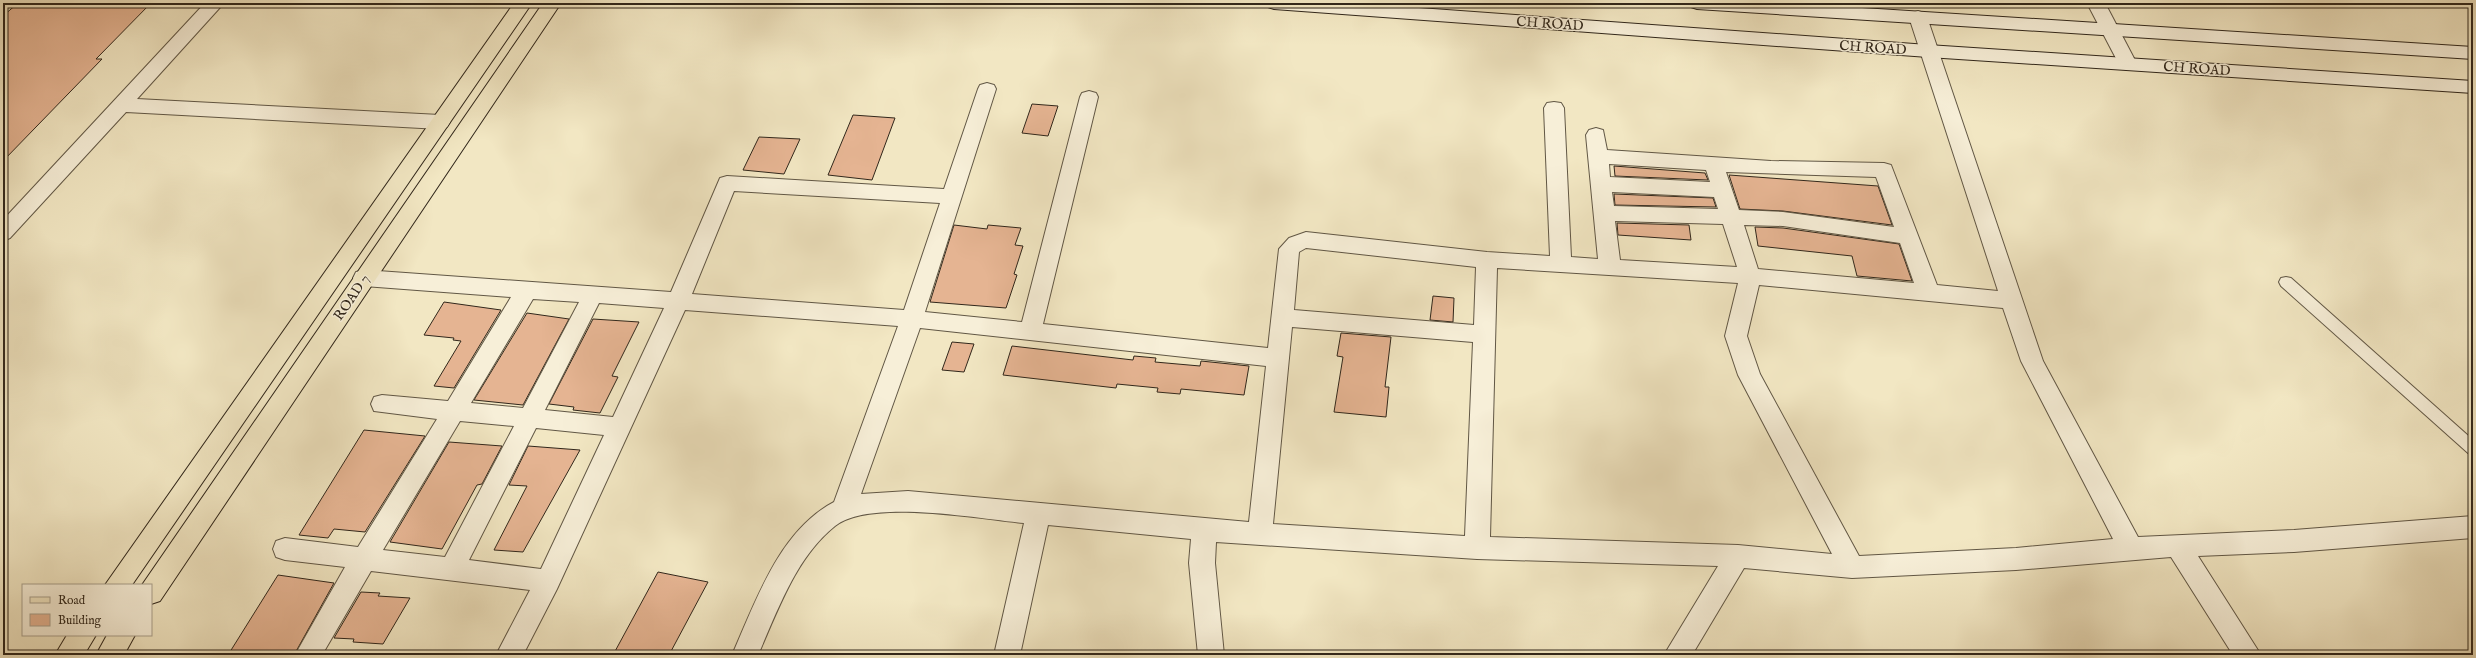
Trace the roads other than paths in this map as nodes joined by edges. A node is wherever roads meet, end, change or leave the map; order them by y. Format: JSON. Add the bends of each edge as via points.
{"nodes":[{"id":1,"x":215,"y":3,"type":"edge"},
{"id":2,"x":523,"y":3,"type":"edge"},
{"id":3,"x":552,"y":3,"type":"edge"},
{"id":4,"x":1274,"y":3,"type":"edge"},
{"id":5,"x":1697,"y":3,"type":"edge"},
{"id":6,"x":2096,"y":3,"type":"edge"},
{"id":7,"x":1918,"y":17,"type":"junction"},
{"id":8,"x":2108,"y":30,"type":"junction"},
{"id":9,"x":1928,"y":51,"type":"junction"},
{"id":10,"x":2473,"y":53,"type":"edge"},
{"id":11,"x":2128,"y":64,"type":"junction"},
{"id":12,"x":2473,"y":87,"type":"edge"},
{"id":13,"x":986,"y":89,"type":"dead end"},
{"id":14,"x":1089,"y":97,"type":"dead end"},
{"id":15,"x":121,"y":104,"type":"junction"},
{"id":16,"x":1554,"y":108,"type":"dead end"},
{"id":17,"x":440,"y":122,"type":"junction"},
{"id":18,"x":1596,"y":135,"type":"dead end"},
{"id":19,"x":1598,"y":156,"type":"junction"},
{"id":20,"x":1714,"y":164,"type":"junction"},
{"id":21,"x":1601,"y":184,"type":"junction"},
{"id":22,"x":1723,"y":190,"type":"junction"},
{"id":23,"x":952,"y":197,"type":"junction"},
{"id":24,"x":1604,"y":214,"type":"junction"},
{"id":25,"x":1732,"y":218,"type":"junction"},
{"id":26,"x":3,"y":233,"type":"edge"},
{"id":27,"x":1908,"y":236,"type":"junction"},
{"id":28,"x":1487,"y":260,"type":"junction"},
{"id":29,"x":1561,"y":264,"type":"junction"},
{"id":30,"x":1610,"y":268,"type":"junction"},
{"id":31,"x":1750,"y":276,"type":"junction"},
{"id":32,"x":364,"y":278,"type":"junction"},
{"id":33,"x":2286,"y":282,"type":"dead end"},
{"id":34,"x":526,"y":291,"type":"junction"},
{"id":35,"x":1928,"y":291,"type":"junction"},
{"id":36,"x":593,"y":294,"type":"junction"},
{"id":37,"x":2011,"y":300,"type":"junction"},
{"id":38,"x":678,"y":301,"type":"junction"},
{"id":39,"x":1282,"y":318,"type":"junction"},
{"id":40,"x":912,"y":319,"type":"junction"},
{"id":41,"x":1030,"y":332,"type":"junction"},
{"id":42,"x":1484,"y":334,"type":"junction"},
{"id":43,"x":1278,"y":358,"type":"junction"},
{"id":44,"x":382,"y":404,"type":"dead end"},
{"id":45,"x":454,"y":413,"type":"junction"},
{"id":46,"x":528,"y":418,"type":"junction"},
{"id":47,"x":621,"y":427,"type":"junction"},
{"id":48,"x":2473,"y":449,"type":"edge"},
{"id":49,"x":844,"y":508,"type":"junction"},
{"id":50,"x":1038,"y":515,"type":"junction"},
{"id":51,"x":2473,"y":526,"type":"edge"},
{"id":52,"x":1204,"y":530,"type":"junction"},
{"id":53,"x":1260,"y":534,"type":"junction"},
{"id":54,"x":2178,"y":547,"type":"junction"},
{"id":55,"x":1477,"y":548,"type":"junction"},
{"id":56,"x":2131,"y":548,"type":"junction"},
{"id":57,"x":285,"y":549,"type":"dead end"},
{"id":58,"x":1738,"y":556,"type":"junction"},
{"id":59,"x":362,"y":559,"type":"junction"},
{"id":60,"x":1852,"y":567,"type":"junction"},
{"id":61,"x":452,"y":568,"type":"junction"},
{"id":62,"x":548,"y":581,"type":"junction"},
{"id":63,"x":119,"y":584,"type":"edge"},
{"id":64,"x":152,"y":592,"type":"edge"},
{"id":65,"x":81,"y":636,"type":"edge"},
{"id":66,"x":121,"y":636,"type":"edge"},
{"id":67,"x":2244,"y":653,"type":"edge"},
{"id":68,"x":68,"y":655,"type":"edge"},
{"id":69,"x":109,"y":655,"type":"edge"},
{"id":70,"x":308,"y":655,"type":"edge"},
{"id":71,"x":509,"y":655,"type":"edge"},
{"id":72,"x":745,"y":655,"type":"edge"},
{"id":73,"x":1007,"y":655,"type":"edge"},
{"id":74,"x":1211,"y":655,"type":"edge"},
{"id":75,"x":1677,"y":655,"type":"edge"}],
"edges":[{"from":1,"to":15,"type":"street"},
{"from":2,"to":17,"type":"main road","name":"ROAD 7"},
{"from":3,"to":32,"type":"main road","name":"ROAD 7"},
{"from":4,"to":9,"type":"street","name":"CH ROAD"},
{"from":5,"to":7,"type":"street"},
{"from":6,"to":8,"type":"street"},
{"from":7,"to":8,"type":"street"},
{"from":7,"to":9,"type":"street"},
{"from":8,"to":10,"type":"street"},
{"from":8,"to":11,"type":"street"},
{"from":9,"to":11,"type":"street","name":"CH ROAD"},
{"from":9,"to":37,"type":"street"},
{"from":11,"to":12,"type":"street","name":"CH ROAD"},
{"from":13,"to":23,"type":"street"},
{"from":14,"to":41,"type":"street"},
{"from":15,"to":17,"type":"street"},
{"from":15,"to":26,"type":"street"},
{"from":16,"to":29,"type":"street"},
{"from":17,"to":63,"type":"main road","name":"ROAD 7"},
{"from":18,"to":19,"type":"street"},
{"from":19,"to":20,"type":"street"},
{"from":19,"to":21,"type":"street"},
{"from":20,"to":22,"type":"street"},
{"from":20,"to":27,"type":"street","via":[[1826,170],[1884,170]]},
{"from":21,"to":22,"type":"street"},
{"from":21,"to":24,"type":"street"},
{"from":22,"to":25,"type":"street"},
{"from":23,"to":38,"type":"street","via":[[727,183]]},
{"from":23,"to":40,"type":"street"},
{"from":24,"to":25,"type":"street"},
{"from":24,"to":30,"type":"street"},
{"from":25,"to":27,"type":"street","via":[[1783,220]]},
{"from":25,"to":31,"type":"street"},
{"from":27,"to":35,"type":"street"},
{"from":28,"to":29,"type":"street"},
{"from":28,"to":39,"type":"street","via":[[1306,240],[1296,243],[1290,249]]},
{"from":28,"to":42,"type":"street"},
{"from":29,"to":30,"type":"street"},
{"from":30,"to":31,"type":"street"},
{"from":31,"to":35,"type":"street"},
{"from":31,"to":60,"type":"street","via":[[1736,336],[1742,357]]},
{"from":32,"to":34,"type":"street"},
{"from":32,"to":64,"type":"main road","name":"ROAD 7"},
{"from":33,"to":48,"type":"lane"},
{"from":34,"to":36,"type":"street"},
{"from":34,"to":45,"type":"street"},
{"from":35,"to":37,"type":"street"},
{"from":36,"to":38,"type":"street"},
{"from":36,"to":46,"type":"street"},
{"from":37,"to":56,"type":"street","via":[[2032,361]]},
{"from":38,"to":40,"type":"street"},
{"from":38,"to":47,"type":"street"},
{"from":39,"to":42,"type":"street"},
{"from":39,"to":43,"type":"street"},
{"from":40,"to":41,"type":"street"},
{"from":40,"to":49,"type":"street"},
{"from":41,"to":43,"type":"street"},
{"from":42,"to":55,"type":"street"},
{"from":43,"to":53,"type":"street"},
{"from":44,"to":45,"type":"street"},
{"from":45,"to":46,"type":"street"},
{"from":45,"to":59,"type":"street"},
{"from":46,"to":47,"type":"street"},
{"from":46,"to":61,"type":"street"},
{"from":47,"to":62,"type":"street"},
{"from":49,"to":50,"type":"street","via":[[874,502],[908,501]]},
{"from":49,"to":72,"type":"street","via":[[823,522],[790,559]]},
{"from":50,"to":52,"type":"street"},
{"from":50,"to":73,"type":"street"},
{"from":51,"to":54,"type":"street","via":[[2294,541]]},
{"from":52,"to":53,"type":"street"},
{"from":52,"to":74,"type":"street","via":[[1202,563]]},
{"from":53,"to":55,"type":"street"},
{"from":54,"to":56,"type":"street"},
{"from":54,"to":67,"type":"street"},
{"from":55,"to":58,"type":"street"},
{"from":56,"to":60,"type":"street","via":[[2016,559]]},
{"from":57,"to":59,"type":"street"},
{"from":58,"to":60,"type":"street"},
{"from":58,"to":75,"type":"street"},
{"from":59,"to":61,"type":"street"},
{"from":59,"to":70,"type":"street"},
{"from":61,"to":62,"type":"street"},
{"from":62,"to":71,"type":"street"},
{"from":65,"to":68,"type":"main road"},
{"from":66,"to":69,"type":"main road"}]}
